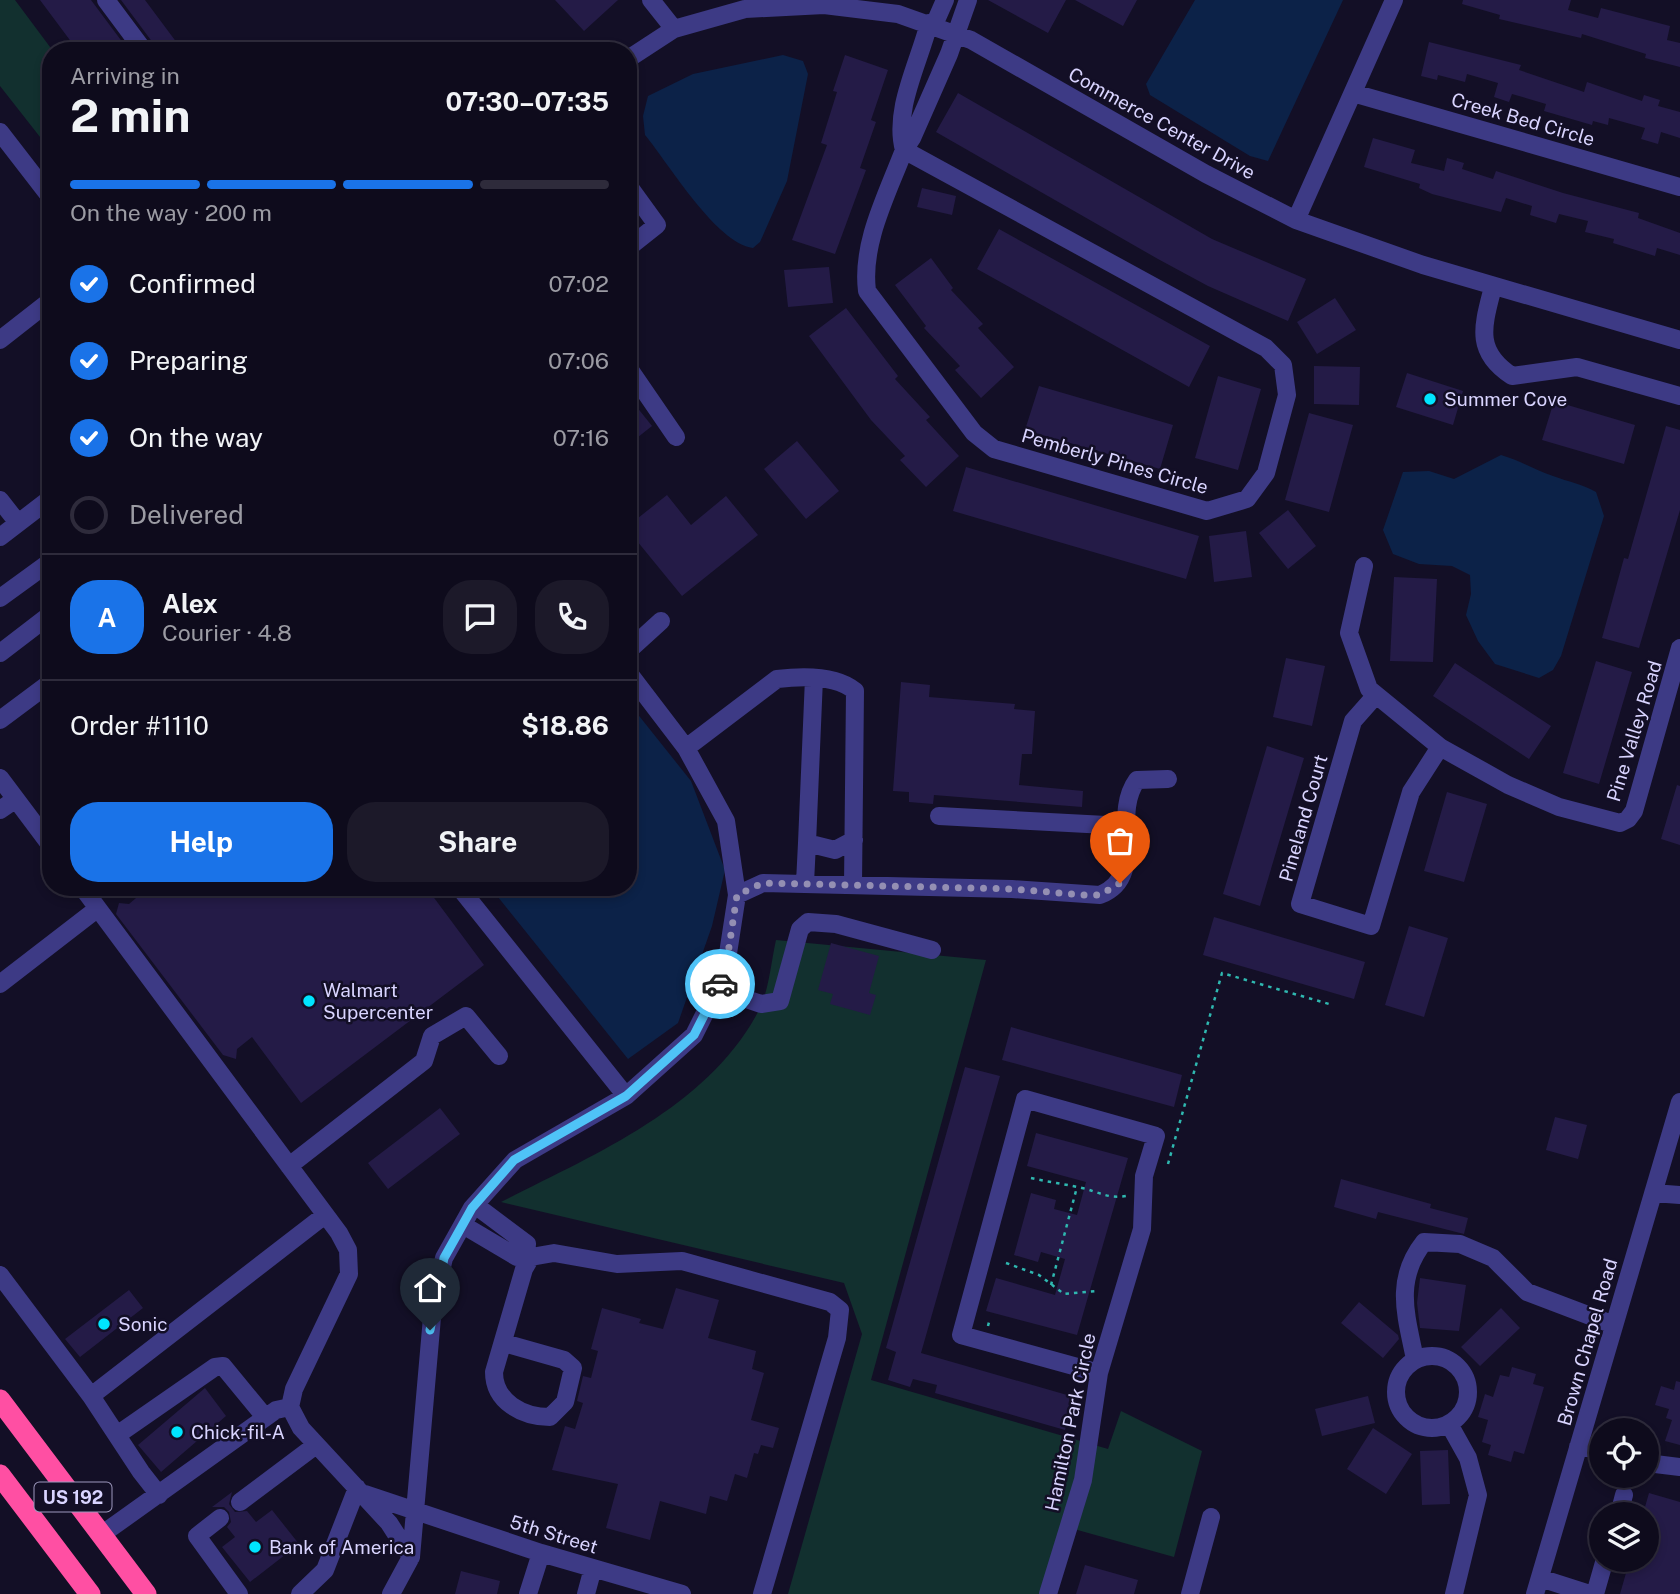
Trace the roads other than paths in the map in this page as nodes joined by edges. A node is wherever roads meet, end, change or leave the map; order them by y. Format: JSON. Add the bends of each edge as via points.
{"nodes":[{"id":1,"x":106,"y":0,"type":"edge"},
{"id":2,"x":650,"y":0,"type":"edge"},
{"id":3,"x":944,"y":0,"type":"edge"},
{"id":4,"x":968,"y":0,"type":"edge"},
{"id":5,"x":1394,"y":0,"type":"edge"},
{"id":6,"x":932,"y":24,"type":"junction"},
{"id":7,"x":674,"y":29,"type":"junction"},
{"id":8,"x":957,"y":33,"type":"junction"},
{"id":9,"x":137,"y":42,"type":"edge"},
{"id":10,"x":637,"y":53,"type":"edge"},
{"id":11,"x":1353,"y":93,"type":"junction"},
{"id":12,"x":0,"y":132,"type":"edge"},
{"id":13,"x":904,"y":150,"type":"junction"},
{"id":14,"x":42,"y":186,"type":"edge"},
{"id":15,"x":1680,"y":187,"type":"edge"},
{"id":16,"x":637,"y":197,"type":"edge"},
{"id":17,"x":1296,"y":220,"type":"junction"},
{"id":18,"x":637,"y":241,"type":"edge"},
{"id":19,"x":1493,"y":287,"type":"junction"},
{"id":20,"x":42,"y":307,"type":"edge"},
{"id":21,"x":0,"y":340,"type":"edge"},
{"id":22,"x":1680,"y":340,"type":"edge"},
{"id":23,"x":637,"y":380,"type":"edge"},
{"id":24,"x":1680,"y":396,"type":"edge"},
{"id":25,"x":676,"y":437,"type":"dead end"},
{"id":26,"x":0,"y":500,"type":"edge"},
{"id":27,"x":42,"y":505,"type":"edge"},
{"id":28,"x":18,"y":523,"type":"junction"},
{"id":29,"x":0,"y":537,"type":"edge"},
{"id":30,"x":1364,"y":566,"type":"dead end"},
{"id":31,"x":42,"y":568,"type":"edge"},
{"id":32,"x":0,"y":598,"type":"edge"},
{"id":33,"x":42,"y":621,"type":"edge"},
{"id":34,"x":661,"y":621,"type":"dead end"},
{"id":35,"x":637,"y":643,"type":"edge"},
{"id":36,"x":1680,"y":648,"type":"edge"},
{"id":37,"x":0,"y":653,"type":"edge"},
{"id":38,"x":814,"y":678,"type":"junction"},
{"id":39,"x":637,"y":684,"type":"edge"},
{"id":40,"x":42,"y":689,"type":"edge"},
{"id":41,"x":1376,"y":695,"type":"junction"},
{"id":42,"x":0,"y":720,"type":"edge"},
{"id":43,"x":1440,"y":747,"type":"junction"},
{"id":44,"x":686,"y":748,"type":"junction"},
{"id":45,"x":0,"y":778,"type":"edge"},
{"id":46,"x":1168,"y":779,"type":"dead end"},
{"id":47,"x":16,"y":799,"type":"junction"},
{"id":48,"x":0,"y":810,"type":"edge"},
{"id":49,"x":939,"y":816,"type":"dead end"},
{"id":50,"x":1125,"y":826,"type":"junction"},
{"id":51,"x":42,"y":834,"type":"edge"},
{"id":52,"x":854,"y":840,"type":"junction"},
{"id":53,"x":807,"y":843,"type":"junction"},
{"id":54,"x":805,"y":883,"type":"junction"},
{"id":55,"x":853,"y":885,"type":"junction"},
{"id":56,"x":737,"y":895,"type":"junction"},
{"id":57,"x":88,"y":896,"type":"edge"},
{"id":58,"x":466,"y":896,"type":"edge"},
{"id":59,"x":97,"y":909,"type":"junction"},
{"id":60,"x":932,"y":950,"type":"dead end"},
{"id":61,"x":0,"y":984,"type":"edge"},
{"id":62,"x":717,"y":989,"type":"junction"},
{"id":63,"x":499,"y":1056,"type":"dead end"},
{"id":64,"x":626,"y":1096,"type":"junction"},
{"id":65,"x":1680,"y":1102,"type":"edge"},
{"id":66,"x":289,"y":1166,"type":"junction"},
{"id":67,"x":1653,"y":1193,"type":"junction"},
{"id":68,"x":1680,"y":1195,"type":"edge"},
{"id":69,"x":475,"y":1205,"type":"junction"},
{"id":70,"x":325,"y":1215,"type":"junction"},
{"id":71,"x":463,"y":1225,"type":"junction"},
{"id":72,"x":529,"y":1256,"type":"junction"},
{"id":73,"x":0,"y":1275,"type":"edge"},
{"id":74,"x":1614,"y":1325,"type":"junction"},
{"id":75,"x":504,"y":1343,"type":"junction"},
{"id":76,"x":1415,"y":1359,"type":"junction"},
{"id":77,"x":1098,"y":1373,"type":"junction"},
{"id":78,"x":91,"y":1396,"type":"junction"},
{"id":79,"x":0,"y":1400,"type":"edge"},
{"id":80,"x":290,"y":1407,"type":"junction"},
{"id":81,"x":265,"y":1417,"type":"junction"},
{"id":82,"x":1449,"y":1424,"type":"junction"},
{"id":83,"x":117,"y":1435,"type":"junction"},
{"id":84,"x":316,"y":1445,"type":"junction"},
{"id":85,"x":1578,"y":1447,"type":"junction"},
{"id":86,"x":1589,"y":1448,"type":"edge"},
{"id":87,"x":1659,"y":1464,"type":"edge"},
{"id":88,"x":1680,"y":1467,"type":"edge"},
{"id":89,"x":0,"y":1475,"type":"edge"},
{"id":90,"x":360,"y":1491,"type":"junction"},
{"id":91,"x":159,"y":1495,"type":"junction"},
{"id":92,"x":1624,"y":1495,"type":"dead end"},
{"id":93,"x":240,"y":1502,"type":"dead end"},
{"id":94,"x":1622,"y":1502,"type":"edge"},
{"id":95,"x":415,"y":1513,"type":"junction"},
{"id":96,"x":1210,"y":1517,"type":"dead end"},
{"id":97,"x":220,"y":1518,"type":"dead end"},
{"id":98,"x":101,"y":1535,"type":"junction"},
{"id":99,"x":541,"y":1553,"type":"junction"},
{"id":100,"x":411,"y":1557,"type":"junction"},
{"id":101,"x":593,"y":1568,"type":"junction"},
{"id":102,"x":1600,"y":1572,"type":"edge"},
{"id":103,"x":1537,"y":1586,"type":"edge"},
{"id":104,"x":90,"y":1594,"type":"edge"},
{"id":105,"x":146,"y":1594,"type":"edge"},
{"id":106,"x":239,"y":1594,"type":"edge"},
{"id":107,"x":300,"y":1594,"type":"edge"},
{"id":108,"x":391,"y":1594,"type":"edge"},
{"id":109,"x":528,"y":1594,"type":"edge"},
{"id":110,"x":586,"y":1594,"type":"edge"},
{"id":111,"x":681,"y":1594,"type":"edge"},
{"id":112,"x":762,"y":1594,"type":"edge"},
{"id":113,"x":1048,"y":1594,"type":"edge"},
{"id":114,"x":1190,"y":1594,"type":"edge"},
{"id":115,"x":1454,"y":1594,"type":"edge"},
{"id":116,"x":1592,"y":1594,"type":"edge"}],
"edges":[{"from":1,"to":9,"type":"street"},
{"from":2,"to":7,"type":"street"},
{"from":3,"to":6,"type":"street","name":"Pemberly Pines Circle"},
{"from":4,"to":8,"type":"street","name":"Pemberly Pines Circle"},
{"from":5,"to":11,"type":"street"},
{"from":6,"to":7,"type":"street","name":"Commerce Center Drive","via":[[898,14],[824,5],[745,9]]},
{"from":6,"to":8,"type":"street","name":"Commerce Center Drive"},
{"from":6,"to":13,"type":"street","name":"Pemberly Pines Circle","via":[[905,102],[900,135]]},
{"from":7,"to":10,"type":"street","name":"Commerce Center Drive"},
{"from":8,"to":13,"type":"street","name":"Pemberly Pines Circle"},
{"from":8,"to":17,"type":"street","name":"Commerce Center Drive"},
{"from":11,"to":15,"type":"street","name":"Creek Bed Circle"},
{"from":11,"to":17,"type":"street"},
{"from":12,"to":14,"type":"street"},
{"from":13,"to":13,"type":"street","name":"Pemberly Pines Circle","via":[[870,241],[863,267],[866,291],[974,433],[994,449],[1207,512],[1247,499],[1266,473],[1287,395],[1283,365],[1266,348]]},
{"from":16,"to":18,"type":"street","via":[[657,225]]},
{"from":17,"to":19,"type":"street","name":"Commerce Center Drive"},
{"from":19,"to":22,"type":"street","name":"Commerce Center Drive"},
{"from":19,"to":24,"type":"street","via":[[1483,339],[1489,354],[1512,376],[1577,367]]},
{"from":20,"to":21,"type":"street"},
{"from":23,"to":25,"type":"street"},
{"from":26,"to":28,"type":"street"},
{"from":27,"to":28,"type":"street"},
{"from":28,"to":29,"type":"street"},
{"from":30,"to":41,"type":"street","name":"Pine Valley Road","via":[[1349,633],[1356,660]]},
{"from":31,"to":32,"type":"street"},
{"from":33,"to":37,"type":"street"},
{"from":34,"to":35,"type":"street"},
{"from":36,"to":43,"type":"street","name":"Pine Valley Road","via":[[1628,820],[1620,823],[1559,807]]},
{"from":38,"to":44,"type":"street","via":[[777,678]]},
{"from":38,"to":52,"type":"street","via":[[844,682],[855,691]]},
{"from":38,"to":53,"type":"street"},
{"from":39,"to":44,"type":"street"},
{"from":40,"to":42,"type":"street"},
{"from":41,"to":43,"type":"street","name":"Pine Valley Road"},
{"from":41,"to":43,"type":"street","name":"Pineland Court","via":[[1353,721],[1300,904],[1371,926],[1411,792]]},
{"from":44,"to":56,"type":"street","via":[[726,821]]},
{"from":45,"to":47,"type":"street"},
{"from":46,"to":50,"type":"street","via":[[1137,780],[1127,795]]},
{"from":47,"to":48,"type":"street"},
{"from":47,"to":51,"type":"street"},
{"from":49,"to":50,"type":"street"},
{"from":50,"to":55,"type":"street","via":[[1124,876],[1111,891],[1100,895]]},
{"from":52,"to":53,"type":"street","via":[[835,850]]},
{"from":52,"to":55,"type":"street"},
{"from":53,"to":54,"type":"street"},
{"from":54,"to":55,"type":"street"},
{"from":54,"to":56,"type":"street","via":[[763,883]]},
{"from":56,"to":62,"type":"street","via":[[725,973]]},
{"from":57,"to":59,"type":"street"},
{"from":58,"to":64,"type":"street"},
{"from":59,"to":61,"type":"street"},
{"from":59,"to":66,"type":"street"},
{"from":60,"to":62,"type":"street","via":[[836,924],[808,922],[797,937],[780,1001],[761,1004]]},
{"from":62,"to":64,"type":"street","via":[[694,1035]]},
{"from":63,"to":66,"type":"street","via":[[466,1016],[432,1036],[424,1061]]},
{"from":64,"to":69,"type":"street","via":[[514,1160]]},
{"from":65,"to":67,"type":"street","name":"Brown Chapel Road"},
{"from":66,"to":70,"type":"street"},
{"from":67,"to":68,"type":"street"},
{"from":67,"to":74,"type":"street","name":"Brown Chapel Road"},
{"from":69,"to":71,"type":"street"},
{"from":69,"to":72,"type":"street","via":[[527,1244]]},
{"from":70,"to":78,"type":"street"},
{"from":70,"to":80,"type":"street","via":[[348,1250],[349,1274],[294,1389]]},
{"from":71,"to":72,"type":"street","via":[[517,1257]]},
{"from":71,"to":95,"type":"street","via":[[444,1258],[433,1306]]},
{"from":72,"to":75,"type":"street"},
{"from":72,"to":112,"type":"street","via":[[554,1253],[617,1264],[682,1261],[830,1302],[841,1310],[837,1338]]},
{"from":73,"to":78,"type":"street"},
{"from":74,"to":76,"type":"street","via":[[1527,1292],[1493,1258],[1460,1244],[1424,1242],[1412,1257],[1402,1297]]},
{"from":74,"to":85,"type":"street","name":"Brown Chapel Road"},
{"from":75,"to":75,"type":"street","via":[[494,1372],[498,1390],[518,1411],[531,1417],[550,1417],[565,1402],[573,1368],[564,1360]]},
{"from":76,"to":82,"type":"street","via":[[1448,1359],[1464,1375],[1468,1397]]},
{"from":76,"to":82,"type":"street","via":[[1398,1378],[1397,1403],[1413,1422],[1437,1428]]},
{"from":77,"to":77,"type":"street","name":"Hamilton Park Circle","via":[[961,1335],[1025,1099],[1156,1136],[1144,1176],[1142,1229]]},
{"from":77,"to":113,"type":"street","name":"Hamilton Park Circle","via":[[1083,1480]]},
{"from":78,"to":83,"type":"street"},
{"from":79,"to":98,"type":"highway","number":"US 192"},
{"from":80,"to":81,"type":"street"},
{"from":80,"to":84,"type":"street"},
{"from":81,"to":83,"type":"street","via":[[223,1366],[215,1367]]},
{"from":81,"to":91,"type":"street"},
{"from":82,"to":115,"type":"street","via":[[1468,1458],[1478,1494]]},
{"from":83,"to":91,"type":"street"},
{"from":84,"to":90,"type":"street"},
{"from":84,"to":93,"type":"street"},
{"from":85,"to":86,"type":"street"},
{"from":85,"to":103,"type":"street","name":"Brown Chapel Road"},
{"from":87,"to":88,"type":"street"},
{"from":89,"to":104,"type":"highway","number":"US 192"},
{"from":90,"to":95,"type":"street","name":"5th Street"},
{"from":90,"to":100,"type":"street"},
{"from":90,"to":107,"type":"street","via":[[325,1570]]},
{"from":91,"to":98,"type":"street"},
{"from":92,"to":94,"type":"street"},
{"from":95,"to":99,"type":"street","name":"5th Street"},
{"from":95,"to":100,"type":"street"},
{"from":96,"to":114,"type":"street"},
{"from":97,"to":106,"type":"street","via":[[197,1536]]},
{"from":98,"to":105,"type":"highway","number":"US 192"},
{"from":99,"to":101,"type":"street","name":"5th Street"},
{"from":99,"to":109,"type":"street"},
{"from":100,"to":108,"type":"street"},
{"from":101,"to":110,"type":"street"},
{"from":101,"to":111,"type":"street","name":"5th Street"},
{"from":102,"to":116,"type":"street"},
{"from":103,"to":116,"type":"street"}]}
